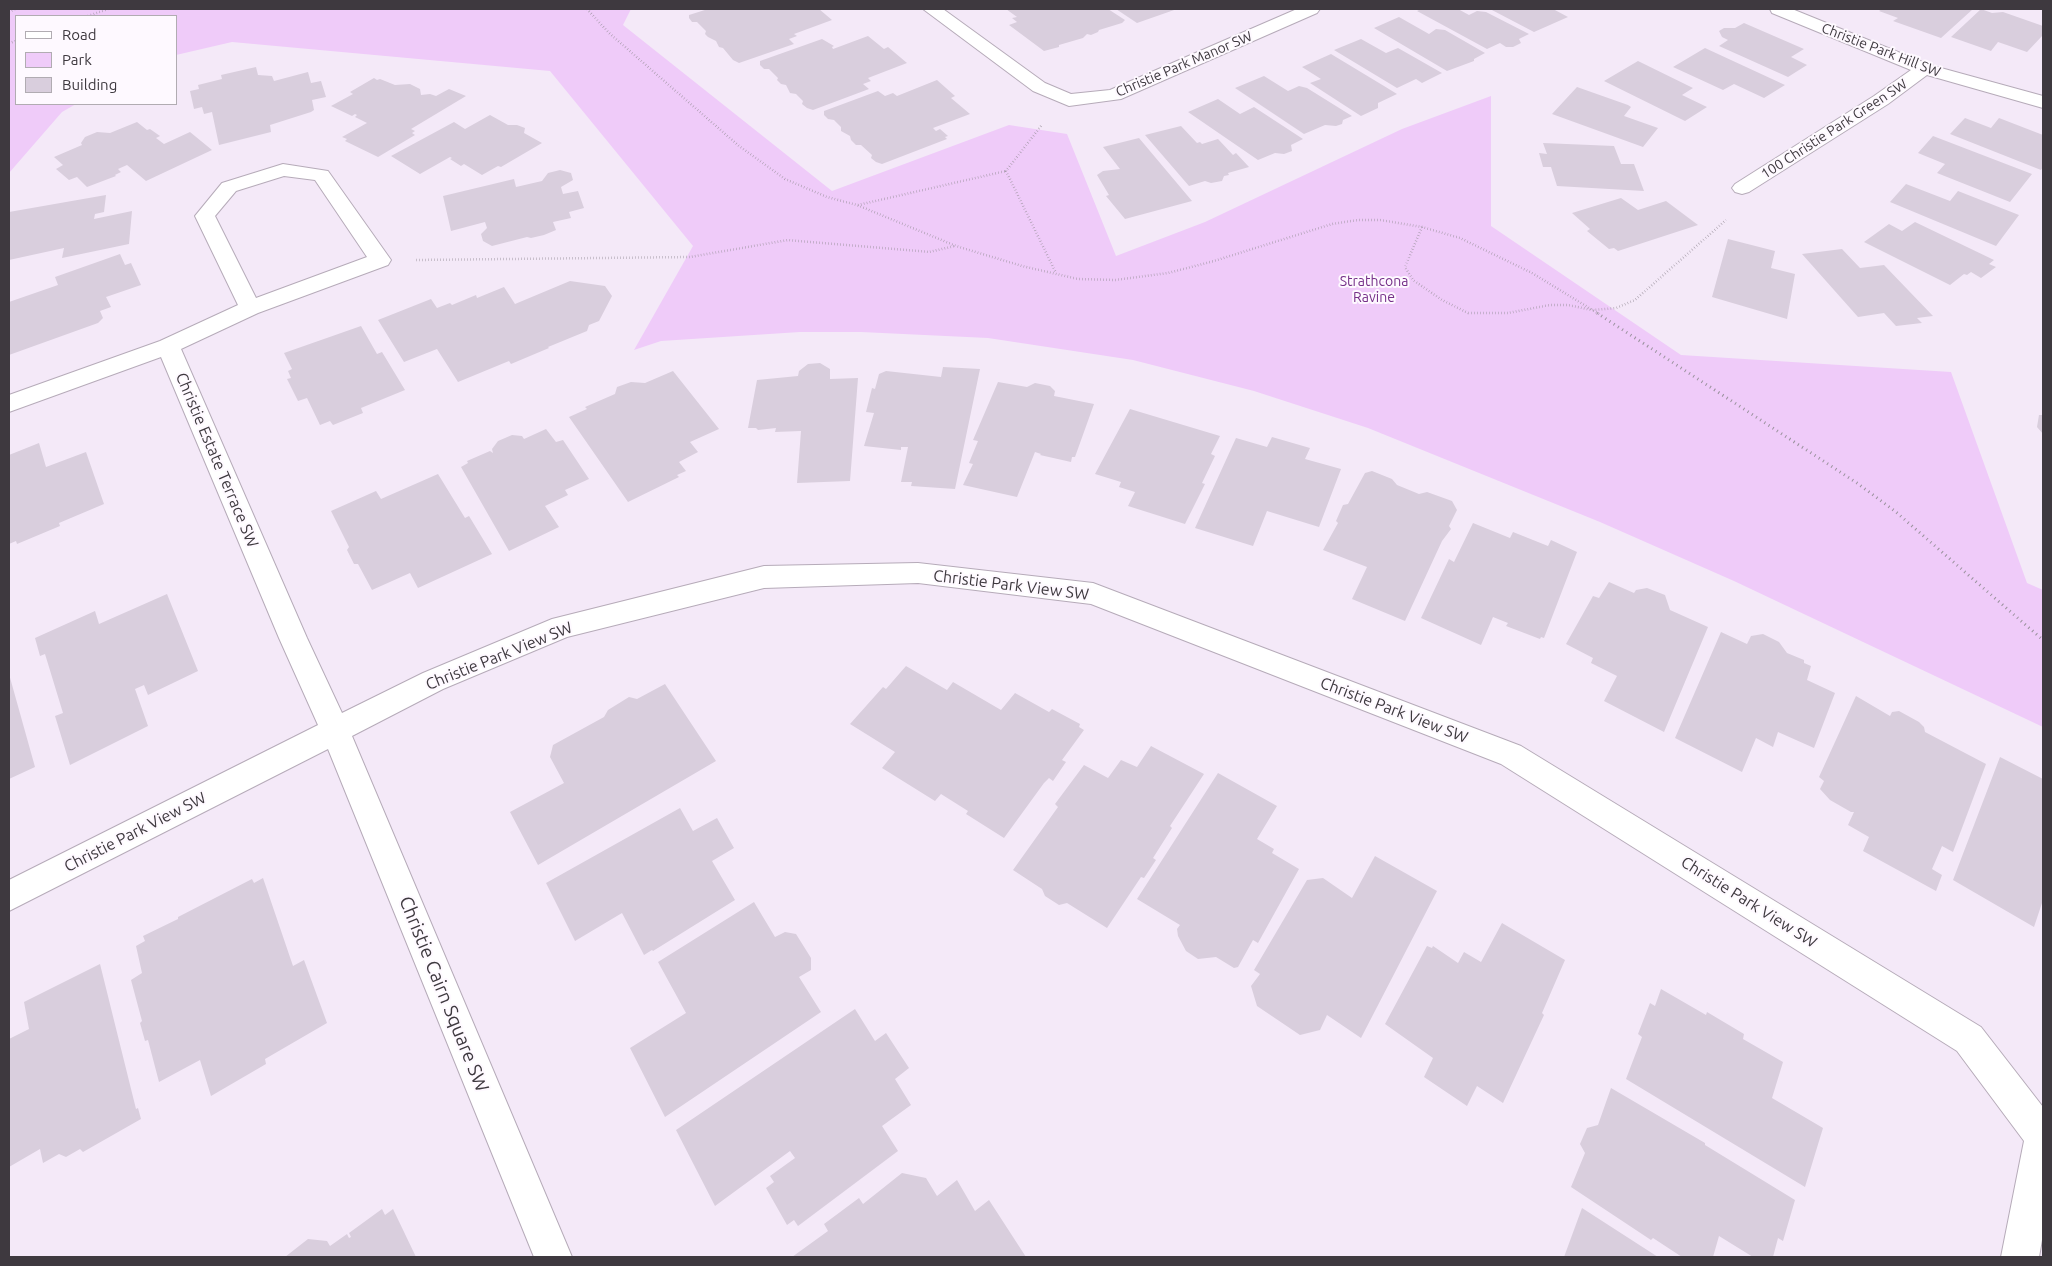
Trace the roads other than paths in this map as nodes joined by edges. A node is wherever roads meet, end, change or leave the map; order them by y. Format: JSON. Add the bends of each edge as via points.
{"nodes":[{"id":1,"x":932,"y":9,"type":"edge"},
{"id":2,"x":1310,"y":9,"type":"edge"},
{"id":3,"x":1778,"y":9,"type":"edge"},
{"id":4,"x":1924,"y":69,"type":"junction"},
{"id":5,"x":2043,"y":102,"type":"edge"},
{"id":6,"x":1742,"y":188,"type":"road end"},
{"id":7,"x":250,"y":308,"type":"junction"},
{"id":8,"x":168,"y":346,"type":"junction"},
{"id":9,"x":9,"y":404,"type":"edge"},
{"id":10,"x":335,"y":730,"type":"junction"},
{"id":11,"x":9,"y":896,"type":"edge"},
{"id":12,"x":2043,"y":1137,"type":"edge"},
{"id":13,"x":553,"y":1257,"type":"edge"},
{"id":14,"x":2020,"y":1257,"type":"edge"}],
"edges":[{"from":1,"to":2,"type":"street","name":"Christie Park Manor SW","via":[[1038,88],[1069,100],[1114,95]]},
{"from":3,"to":4,"type":"street","name":"Christie Park Hill SW"},
{"from":4,"to":5,"type":"street","name":"Christie Park Hill SW"},
{"from":4,"to":6,"type":"street","name":"100 Christie Park Green SW"},
{"from":7,"to":7,"type":"street","via":[[380,260],[321,175],[283,170],[229,188],[205,216]]},
{"from":7,"to":8,"type":"street"},
{"from":8,"to":9,"type":"street"},
{"from":8,"to":10,"type":"street","name":"Christie Estate Terrace SW"},
{"from":10,"to":11,"type":"street","name":"Christie Park View SW"},
{"from":10,"to":12,"type":"street","name":"Christie Park View SW","via":[[434,681],[562,627],[764,577],[918,573],[1093,594],[1511,755],[1969,1039]]},
{"from":10,"to":13,"type":"street","name":"Christie Cairn Square SW"},
{"from":12,"to":14,"type":"street","name":"Christie Park View SW"}]}
